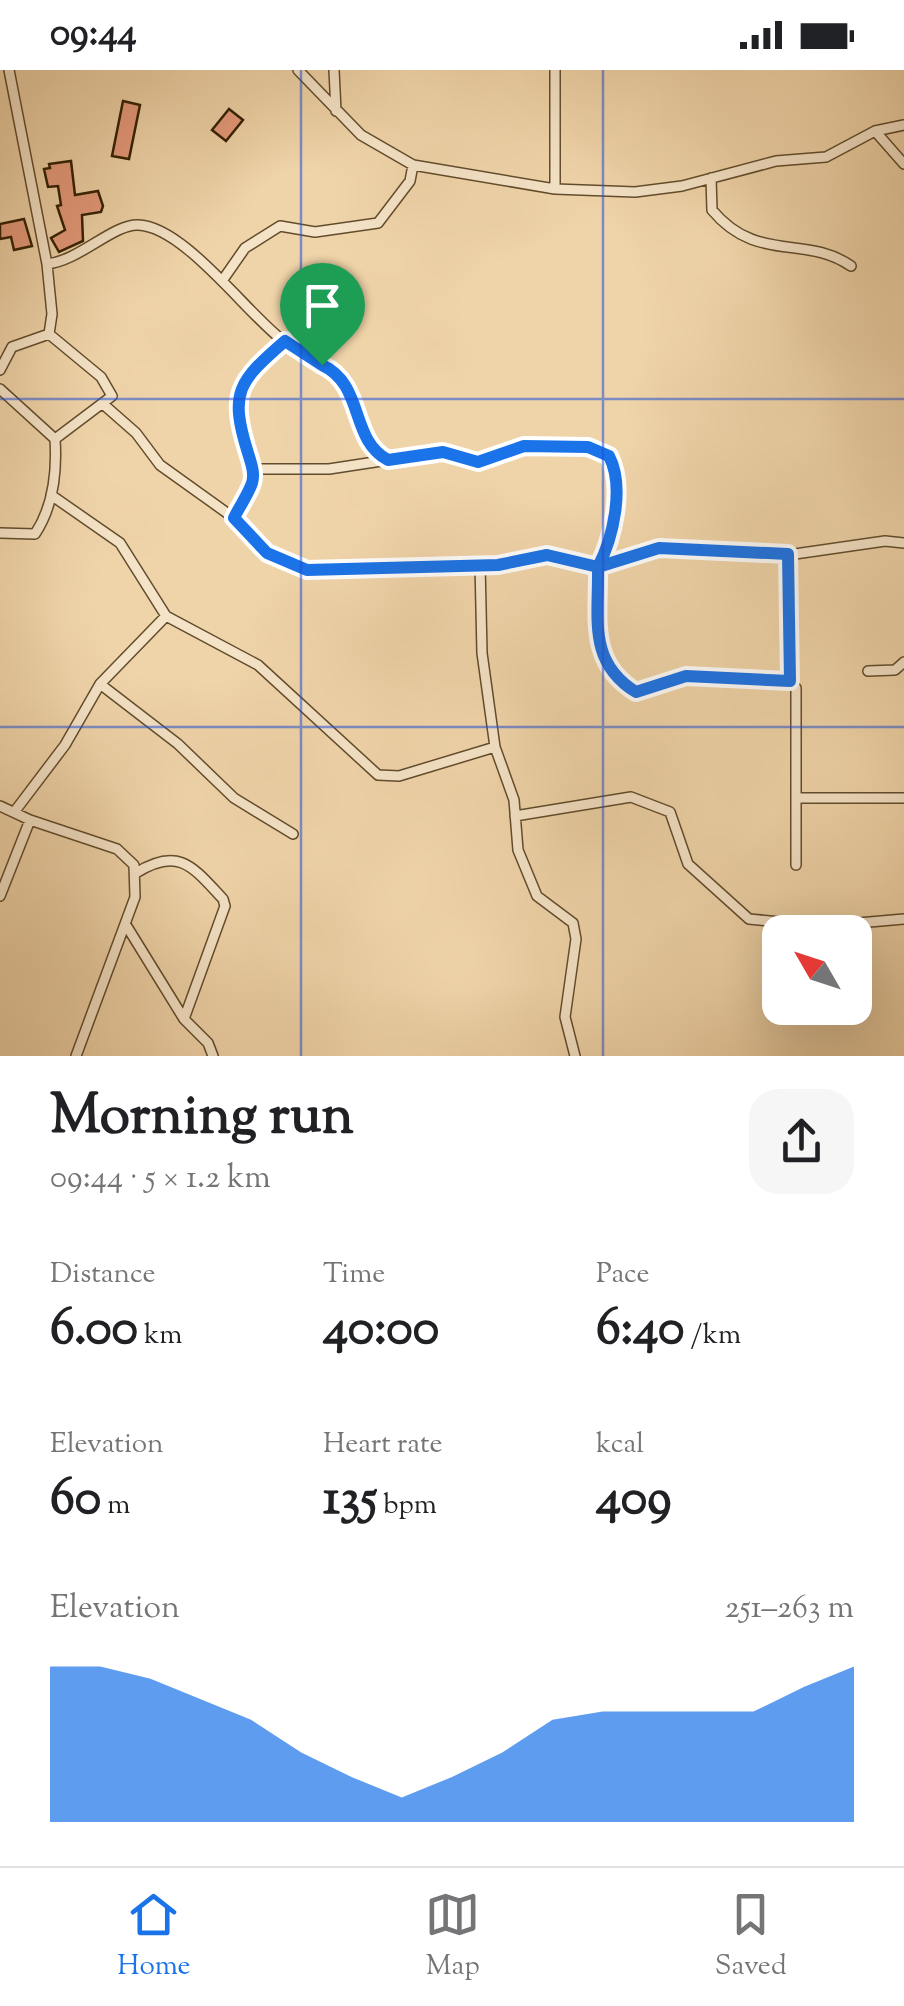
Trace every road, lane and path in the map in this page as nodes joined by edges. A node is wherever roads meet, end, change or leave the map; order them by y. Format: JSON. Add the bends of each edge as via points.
{"nodes":[{"id":1,"x":9,"y":70,"type":"edge"},
{"id":2,"x":298,"y":70,"type":"edge"},
{"id":3,"x":334,"y":70,"type":"edge"},
{"id":4,"x":555,"y":70,"type":"edge"},
{"id":5,"x":336,"y":111,"type":"junction"},
{"id":6,"x":904,"y":125,"type":"edge"},
{"id":7,"x":875,"y":131,"type":"junction"},
{"id":8,"x":904,"y":164,"type":"edge"},
{"id":9,"x":413,"y":165,"type":"junction"},
{"id":10,"x":711,"y":178,"type":"junction"},
{"id":11,"x":554,"y":188,"type":"junction"},
{"id":12,"x":47,"y":264,"type":"junction"},
{"id":13,"x":851,"y":266,"type":"dead end"},
{"id":14,"x":222,"y":281,"type":"junction"},
{"id":15,"x":49,"y":334,"type":"junction"},
{"id":16,"x":285,"y":341,"type":"junction"},
{"id":17,"x":0,"y":370,"type":"edge"},
{"id":18,"x":0,"y":389,"type":"edge"},
{"id":19,"x":103,"y":404,"type":"junction"},
{"id":20,"x":56,"y":439,"type":"junction"},
{"id":21,"x":388,"y":460,"type":"junction"},
{"id":22,"x":253,"y":469,"type":"junction"},
{"id":23,"x":51,"y":495,"type":"junction"},
{"id":24,"x":234,"y":518,"type":"junction"},
{"id":25,"x":0,"y":533,"type":"edge"},
{"id":26,"x":903,"y":542,"type":"edge"},
{"id":27,"x":788,"y":554,"type":"junction"},
{"id":28,"x":480,"y":564,"type":"junction"},
{"id":29,"x":598,"y":567,"type":"junction"},
{"id":30,"x":166,"y":616,"type":"junction"},
{"id":31,"x":904,"y":662,"type":"edge"},
{"id":32,"x":868,"y":671,"type":"dead end"},
{"id":33,"x":790,"y":681,"type":"junction"},
{"id":34,"x":100,"y":684,"type":"junction"},
{"id":35,"x":495,"y":747,"type":"junction"},
{"id":36,"x":797,"y":798,"type":"junction"},
{"id":37,"x":904,"y":798,"type":"edge"},
{"id":38,"x":0,"y":806,"type":"edge"},
{"id":39,"x":15,"y":811,"type":"junction"},
{"id":40,"x":516,"y":816,"type":"junction"},
{"id":41,"x":30,"y":820,"type":"junction"},
{"id":42,"x":293,"y":834,"type":"dead end"},
{"id":43,"x":796,"y":865,"type":"dead end"},
{"id":44,"x":136,"y":873,"type":"junction"},
{"id":45,"x":0,"y":896,"type":"edge"},
{"id":46,"x":904,"y":919,"type":"edge"},
{"id":47,"x":126,"y":925,"type":"junction"},
{"id":48,"x":184,"y":1019,"type":"junction"},
{"id":49,"x":76,"y":1056,"type":"edge"},
{"id":50,"x":213,"y":1056,"type":"edge"},
{"id":51,"x":574,"y":1056,"type":"edge"}],
"edges":[{"from":1,"to":12,"type":"street"},
{"from":2,"to":5,"type":"street"},
{"from":3,"to":5,"type":"street"},
{"from":4,"to":11,"type":"street"},
{"from":5,"to":9,"type":"street","via":[[361,135]]},
{"from":6,"to":7,"type":"street"},
{"from":7,"to":8,"type":"street"},
{"from":7,"to":10,"type":"street","via":[[826,157],[776,160]]},
{"from":9,"to":11,"type":"street"},
{"from":9,"to":14,"type":"street","via":[[410,181],[378,223],[315,232],[280,226],[245,248]]},
{"from":10,"to":11,"type":"street","via":[[636,192]]},
{"from":10,"to":13,"type":"street","via":[[712,210],[750,238],[794,252],[822,249]]},
{"from":12,"to":14,"type":"street","via":[[71,259],[130,225],[144,226],[168,235]]},
{"from":12,"to":15,"type":"street"},
{"from":14,"to":16,"type":"street"},
{"from":15,"to":17,"type":"street","via":[[12,347]]},
{"from":15,"to":19,"type":"street","via":[[101,377],[112,396]]},
{"from":16,"to":21,"type":"street","via":[[343,378],[368,443]]},
{"from":16,"to":22,"type":"street","via":[[247,374],[238,394],[236,414]]},
{"from":18,"to":20,"type":"street"},
{"from":19,"to":20,"type":"street"},
{"from":19,"to":24,"type":"street","via":[[160,464]]},
{"from":20,"to":23,"type":"street"},
{"from":21,"to":22,"type":"street","via":[[329,469]]},
{"from":21,"to":29,"type":"street","via":[[443,452],[478,462],[524,446],[588,447],[604,454],[614,470],[614,522]]},
{"from":22,"to":24,"type":"street"},
{"from":23,"to":25,"type":"street","via":[[35,534]]},
{"from":23,"to":30,"type":"street","via":[[120,543]]},
{"from":24,"to":28,"type":"street","via":[[267,553],[307,570]]},
{"from":26,"to":27,"type":"street"},
{"from":27,"to":29,"type":"street","via":[[659,548]]},
{"from":27,"to":33,"type":"street"},
{"from":28,"to":29,"type":"street","via":[[547,555]]},
{"from":28,"to":35,"type":"street","via":[[482,653]]},
{"from":29,"to":33,"type":"street","via":[[602,657],[616,679],[636,692],[686,676]]},
{"from":30,"to":34,"type":"street"},
{"from":30,"to":35,"type":"street","via":[[258,666],[378,774],[399,776]]},
{"from":31,"to":32,"type":"street","via":[[895,670]]},
{"from":33,"to":36,"type":"street","via":[[796,688]]},
{"from":34,"to":39,"type":"street","via":[[66,745]]},
{"from":34,"to":42,"type":"street","via":[[234,798]]},
{"from":35,"to":40,"type":"street"},
{"from":36,"to":37,"type":"street"},
{"from":36,"to":43,"type":"street"},
{"from":38,"to":39,"type":"street"},
{"from":39,"to":41,"type":"street"},
{"from":40,"to":46,"type":"street","via":[[631,797],[670,812],[688,864],[749,919],[824,926]]},
{"from":40,"to":51,"type":"street","via":[[518,850],[537,896],[573,924],[574,980],[565,1016]]},
{"from":41,"to":44,"type":"street","via":[[117,849]]},
{"from":41,"to":45,"type":"street"},
{"from":44,"to":47,"type":"street"},
{"from":44,"to":48,"type":"street","via":[[172,858],[190,867],[226,906]]},
{"from":47,"to":48,"type":"street"},
{"from":47,"to":49,"type":"street"},
{"from":48,"to":50,"type":"street"}]}
